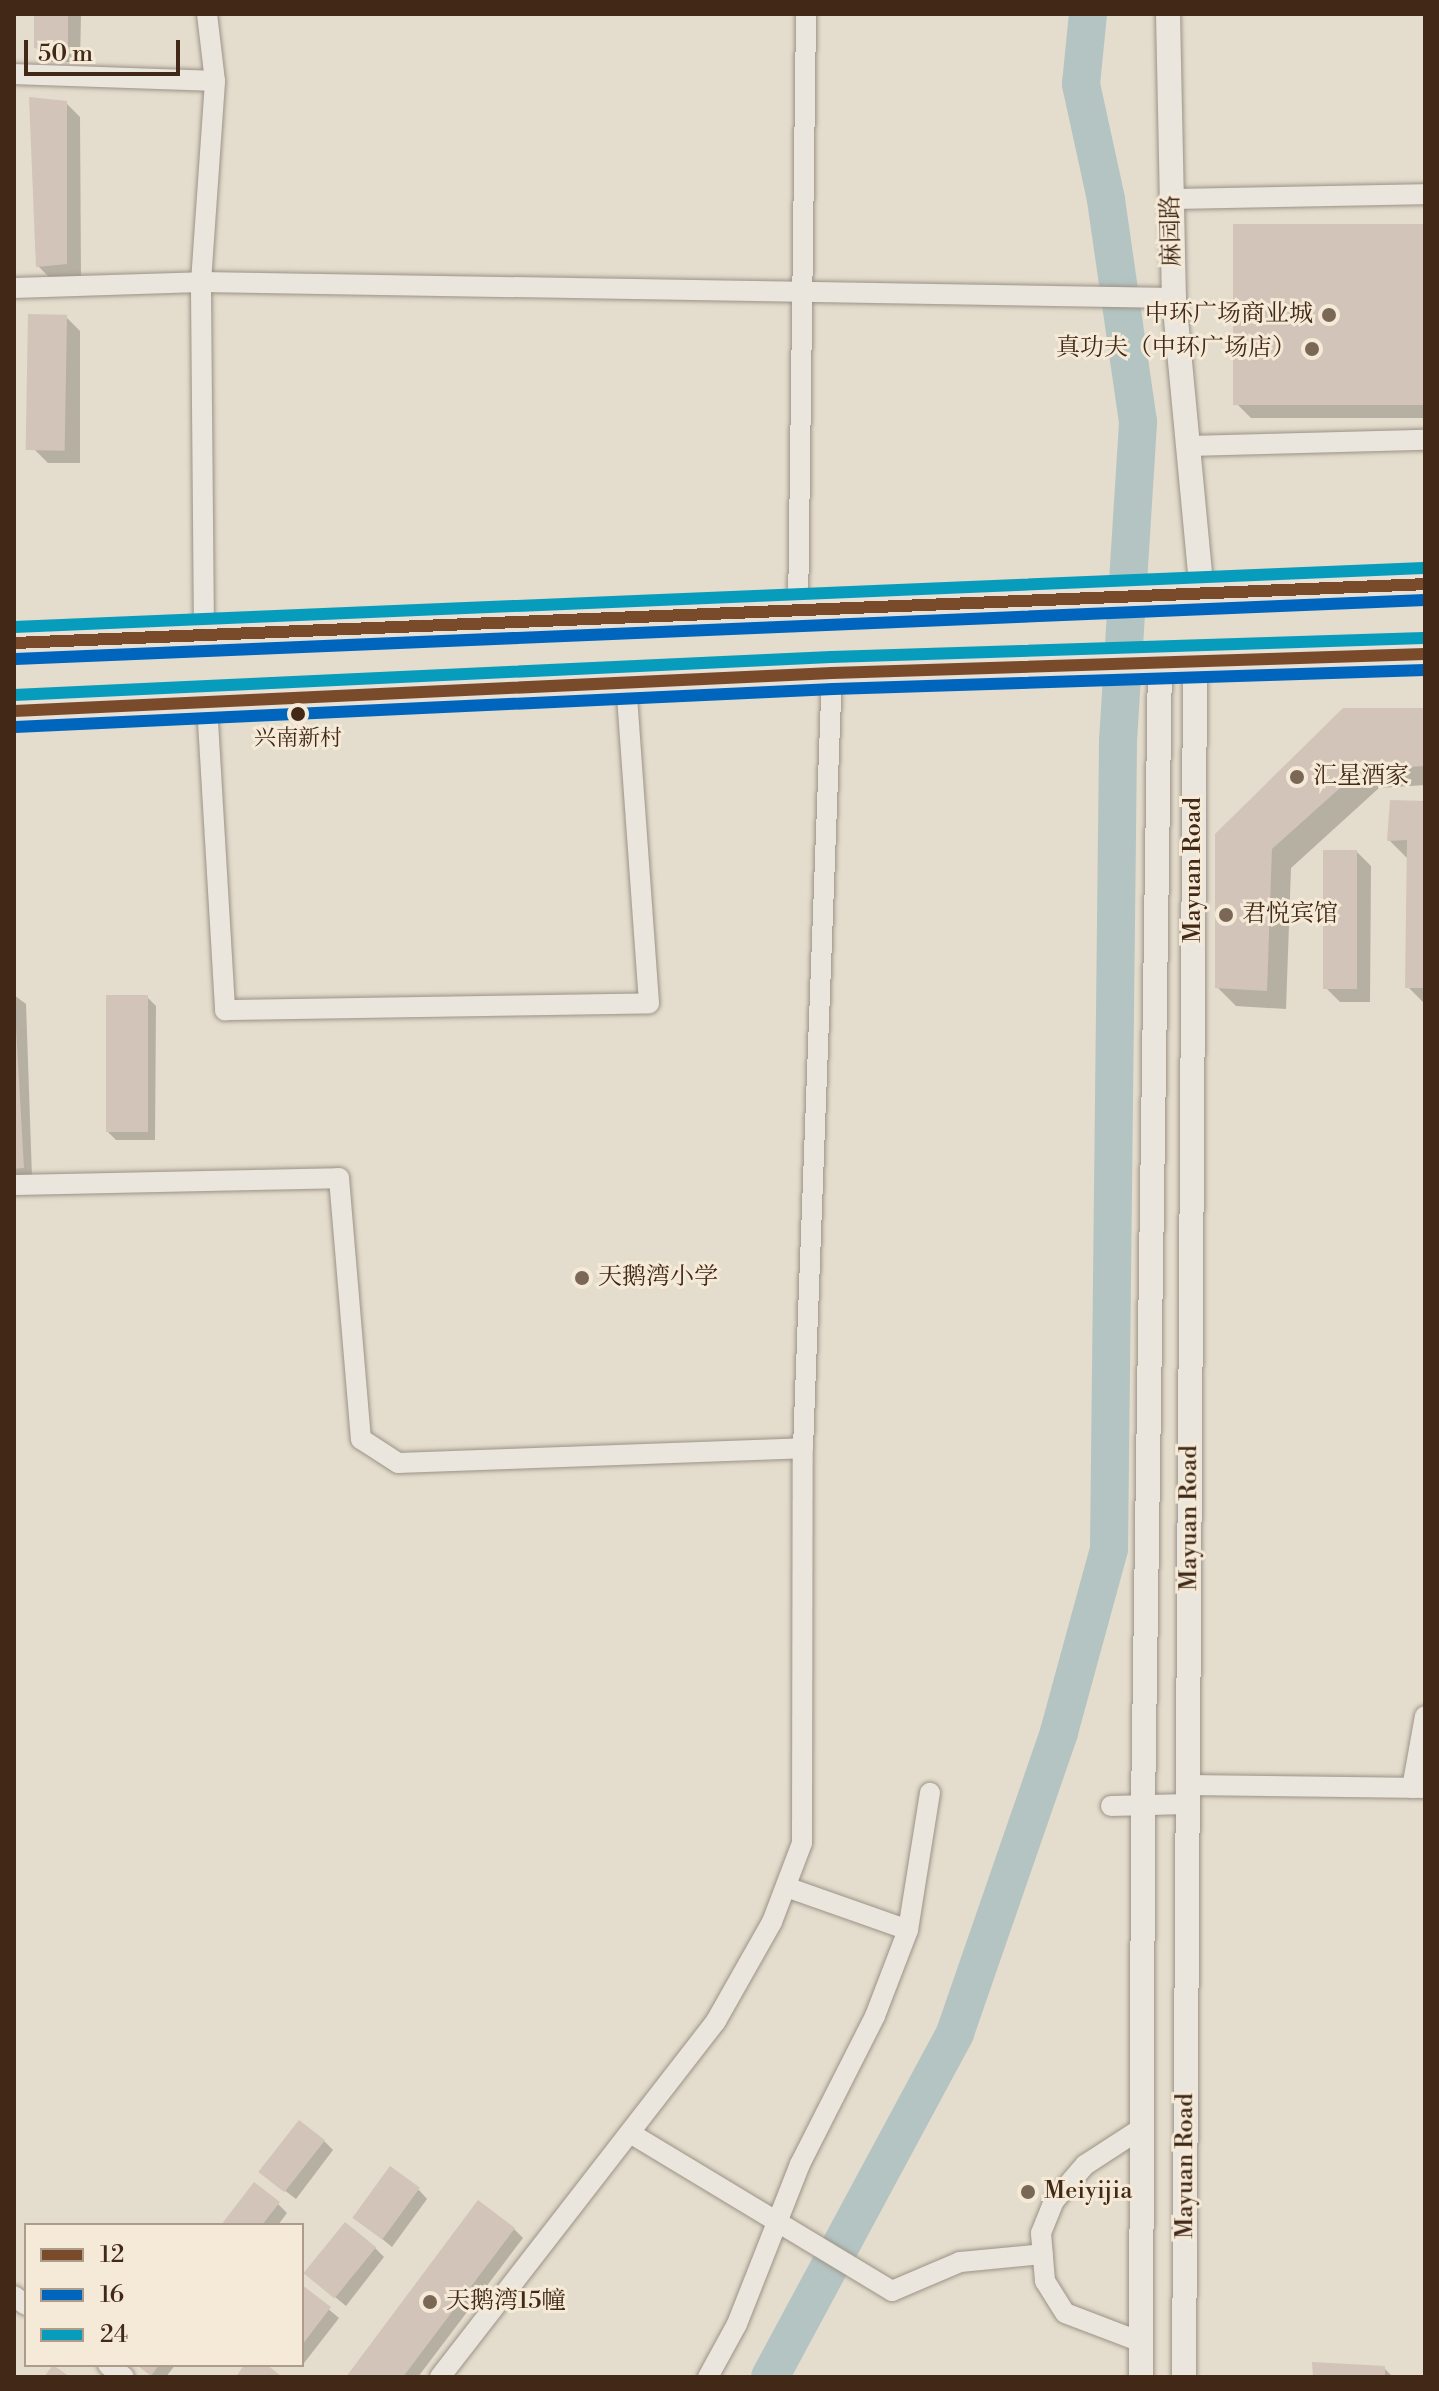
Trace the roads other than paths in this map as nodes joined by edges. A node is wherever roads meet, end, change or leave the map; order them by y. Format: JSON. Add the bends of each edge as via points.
{"nodes":[{"id":1,"x":207,"y":14,"type":"edge"},
{"id":2,"x":806,"y":14,"type":"edge"},
{"id":3,"x":1168,"y":14,"type":"edge"},
{"id":4,"x":14,"y":74,"type":"edge"},
{"id":5,"x":215,"y":81,"type":"junction"},
{"id":6,"x":1425,"y":194,"type":"edge"},
{"id":7,"x":1171,"y":199,"type":"junction"},
{"id":8,"x":201,"y":282,"type":"junction"},
{"id":9,"x":14,"y":288,"type":"edge"},
{"id":10,"x":802,"y":291,"type":"junction"},
{"id":11,"x":1173,"y":298,"type":"junction"},
{"id":12,"x":1425,"y":440,"type":"edge"},
{"id":13,"x":1189,"y":446,"type":"junction"},
{"id":14,"x":1425,"y":584,"type":"edge"},
{"id":15,"x":1201,"y":594,"type":"junction"},
{"id":16,"x":798,"y":612,"type":"junction"},
{"id":17,"x":204,"y":634,"type":"junction"},
{"id":18,"x":14,"y":643,"type":"edge"},
{"id":19,"x":1425,"y":654,"type":"edge"},
{"id":20,"x":1195,"y":659,"type":"junction"},
{"id":21,"x":1160,"y":661,"type":"junction"},
{"id":22,"x":832,"y":673,"type":"junction"},
{"id":23,"x":626,"y":684,"type":"junction"},
{"id":24,"x":207,"y":705,"type":"junction"},
{"id":25,"x":14,"y":711,"type":"edge"},
{"id":26,"x":14,"y":1185,"type":"edge"},
{"id":27,"x":803,"y":1448,"type":"junction"},
{"id":28,"x":1425,"y":1716,"type":"edge"},
{"id":29,"x":1418,"y":1788,"type":"edge"},
{"id":30,"x":930,"y":1793,"type":"dead end"},
{"id":31,"x":1188,"y":1795,"type":"junction"},
{"id":32,"x":1111,"y":1806,"type":"dead end"},
{"id":33,"x":1143,"y":1806,"type":"junction"},
{"id":34,"x":786,"y":1887,"type":"junction"},
{"id":35,"x":908,"y":1930,"type":"junction"},
{"id":36,"x":1142,"y":2128,"type":"junction"},
{"id":37,"x":630,"y":2133,"type":"junction"},
{"id":38,"x":778,"y":2225,"type":"junction"},
{"id":39,"x":1043,"y":2254,"type":"junction"},
{"id":40,"x":1141,"y":2342,"type":"junction"},
{"id":41,"x":440,"y":2377,"type":"edge"},
{"id":42,"x":708,"y":2377,"type":"edge"},
{"id":43,"x":1141,"y":2377,"type":"edge"},
{"id":44,"x":1184,"y":2377,"type":"edge"}],
"edges":[{"from":1,"to":5,"type":"street"},
{"from":2,"to":10,"type":"street"},
{"from":3,"to":7,"type":"street","name":"麻园路"},
{"from":4,"to":5,"type":"street"},
{"from":5,"to":8,"type":"street"},
{"from":6,"to":7,"type":"street"},
{"from":7,"to":11,"type":"street","name":"麻园路"},
{"from":8,"to":9,"type":"street"},
{"from":8,"to":10,"type":"street"},
{"from":8,"to":17,"type":"street"},
{"from":10,"to":11,"type":"street"},
{"from":10,"to":16,"type":"street"},
{"from":11,"to":13,"type":"street","name":"麻园路"},
{"from":12,"to":13,"type":"street"},
{"from":13,"to":15,"type":"street","name":"麻园路"},
{"from":14,"to":15,"type":"main road"},
{"from":15,"to":16,"type":"main road"},
{"from":16,"to":17,"type":"main road"},
{"from":17,"to":18,"type":"main road"},
{"from":19,"to":20,"type":"main road"},
{"from":20,"to":21,"type":"main road"},
{"from":20,"to":31,"type":"street","name":"Mayuan Road"},
{"from":21,"to":22,"type":"main road"},
{"from":21,"to":33,"type":"street","name":"Mayuan Road"},
{"from":22,"to":23,"type":"main road"},
{"from":22,"to":27,"type":"street"},
{"from":23,"to":24,"type":"main road"},
{"from":23,"to":24,"type":"street","via":[[649,1003],[225,1010]]},
{"from":24,"to":25,"type":"main road"},
{"from":26,"to":27,"type":"street","via":[[339,1178],[361,1439],[398,1463]]},
{"from":27,"to":34,"type":"street","via":[[802,1843]]},
{"from":28,"to":29,"type":"street"},
{"from":29,"to":31,"type":"street"},
{"from":30,"to":35,"type":"street"},
{"from":31,"to":33,"type":"street"},
{"from":31,"to":44,"type":"street","name":"Mayuan Road"},
{"from":32,"to":33,"type":"street"},
{"from":33,"to":36,"type":"street","name":"Mayuan Road"},
{"from":34,"to":35,"type":"street"},
{"from":34,"to":37,"type":"street","via":[[716,2021]]},
{"from":35,"to":38,"type":"street","via":[[875,2016],[800,2164]]},
{"from":36,"to":39,"type":"street","via":[[1085,2165],[1054,2201],[1041,2233]]},
{"from":36,"to":40,"type":"street","name":"Mayuan Road"},
{"from":37,"to":38,"type":"street"},
{"from":37,"to":41,"type":"street"},
{"from":38,"to":39,"type":"street","via":[[892,2291],[960,2262]]},
{"from":38,"to":42,"type":"street","via":[[737,2324]]},
{"from":39,"to":40,"type":"street","via":[[1045,2281],[1065,2313]]},
{"from":40,"to":43,"type":"street","name":"Mayuan Road"}]}
